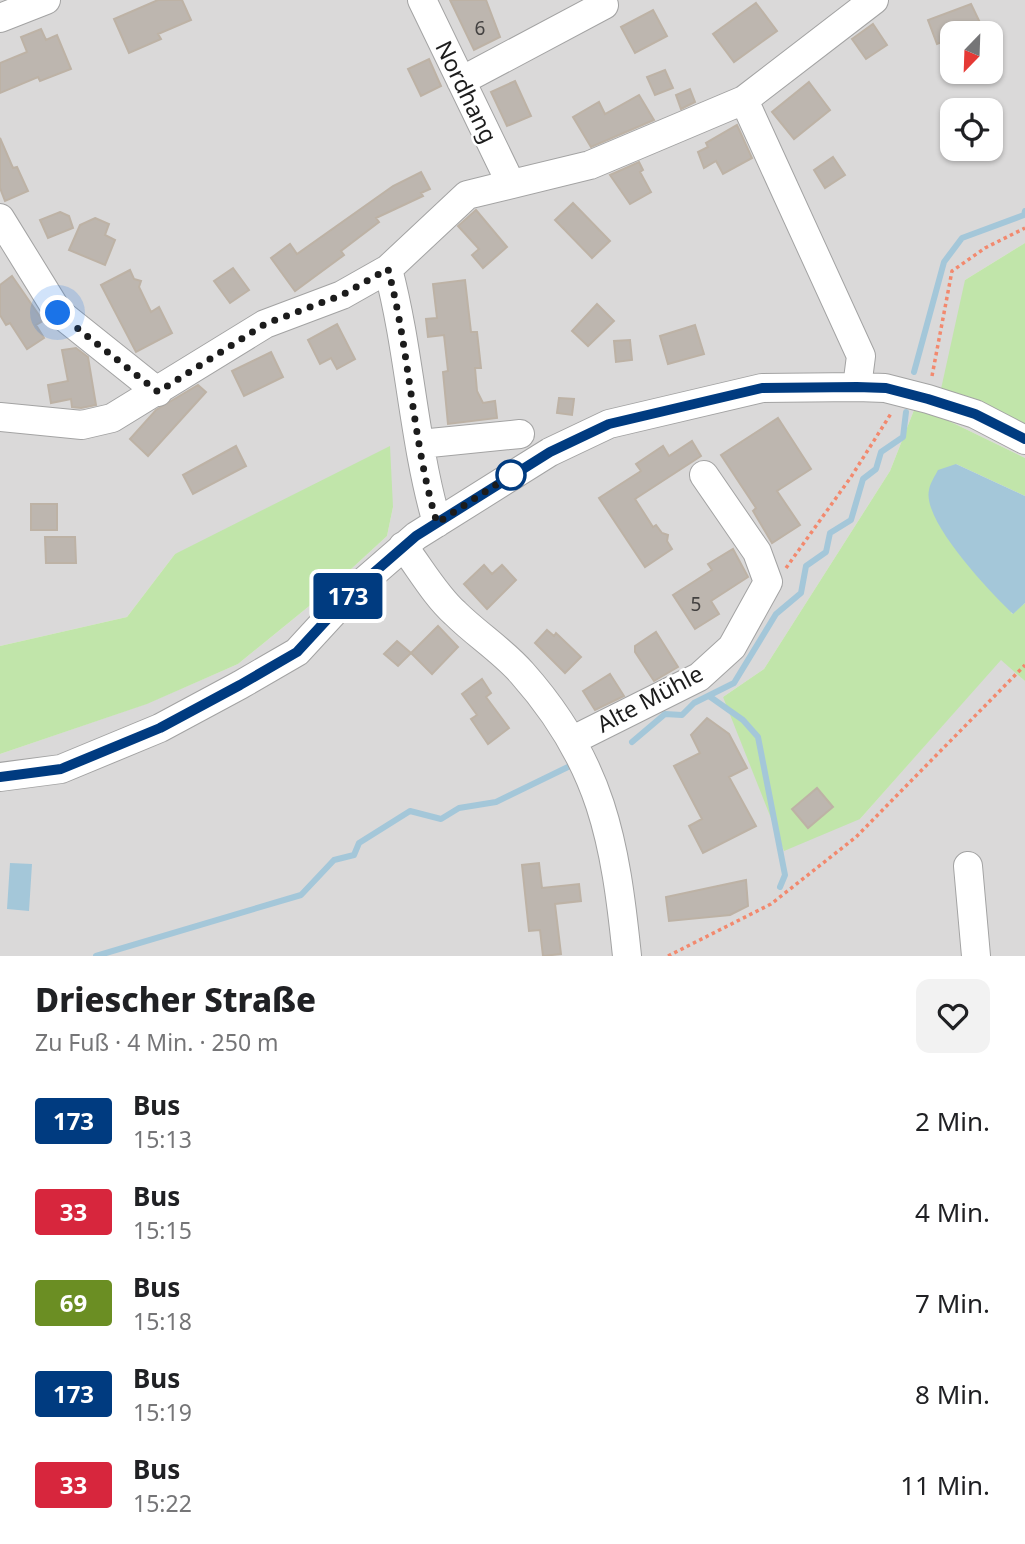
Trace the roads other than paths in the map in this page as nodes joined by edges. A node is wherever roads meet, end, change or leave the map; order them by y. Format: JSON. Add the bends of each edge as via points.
{"nodes":[{"id":1,"x":46,"y":0,"type":"edge"},
{"id":2,"x":422,"y":0,"type":"edge"},
{"id":3,"x":874,"y":0,"type":"edge"},
{"id":4,"x":604,"y":5,"type":"dead end"},
{"id":5,"x":0,"y":18,"type":"edge"},
{"id":6,"x":461,"y":81,"type":"junction"},
{"id":7,"x":744,"y":100,"type":"junction"},
{"id":8,"x":511,"y":184,"type":"junction"},
{"id":9,"x":0,"y":218,"type":"edge"},
{"id":10,"x":388,"y":269,"type":"junction"},
{"id":11,"x":857,"y":387,"type":"junction"},
{"id":12,"x":158,"y":392,"type":"junction"},
{"id":13,"x":0,"y":417,"type":"edge"},
{"id":14,"x":520,"y":434,"type":"dead end"},
{"id":15,"x":1025,"y":439,"type":"edge"},
{"id":16,"x":420,"y":444,"type":"junction"},
{"id":17,"x":704,"y":475,"type":"dead end"},
{"id":18,"x":437,"y":523,"type":"junction"},
{"id":19,"x":403,"y":546,"type":"junction"},
{"id":20,"x":573,"y":740,"type":"junction"},
{"id":21,"x":0,"y":777,"type":"edge"},
{"id":22,"x":968,"y":866,"type":"dead end"},
{"id":23,"x":626,"y":956,"type":"edge"},
{"id":24,"x":976,"y":956,"type":"edge"}],
"edges":[{"from":1,"to":5,"type":"street"},
{"from":2,"to":6,"type":"street","name":"Nordhang"},
{"from":3,"to":7,"type":"street"},
{"from":4,"to":6,"type":"street"},
{"from":6,"to":8,"type":"street","name":"Nordhang"},
{"from":7,"to":8,"type":"street","via":[[590,165]]},
{"from":7,"to":11,"type":"street","via":[[861,356]]},
{"from":8,"to":10,"type":"street","via":[[467,195]]},
{"from":9,"to":12,"type":"street","via":[[58,313]]},
{"from":10,"to":12,"type":"street","via":[[342,295],[265,324]]},
{"from":10,"to":16,"type":"street","via":[[402,322]]},
{"from":11,"to":15,"type":"street","via":[[928,399],[975,414]]},
{"from":11,"to":18,"type":"street","via":[[762,388],[609,424],[550,452]]},
{"from":12,"to":13,"type":"street","via":[[112,418],[82,425]]},
{"from":14,"to":16,"type":"street"},
{"from":16,"to":18,"type":"street"},
{"from":17,"to":20,"type":"street","name":"Alte Mühle","via":[[757,552],[768,582],[732,647],[699,677]]},
{"from":18,"to":19,"type":"street"},
{"from":19,"to":20,"type":"street","via":[[452,611],[522,673]]},
{"from":19,"to":21,"type":"street","via":[[355,589],[297,652],[240,685],[160,728],[61,769]]},
{"from":20,"to":23,"type":"street","via":[[603,812],[619,876]]},
{"from":22,"to":24,"type":"street"}]}
